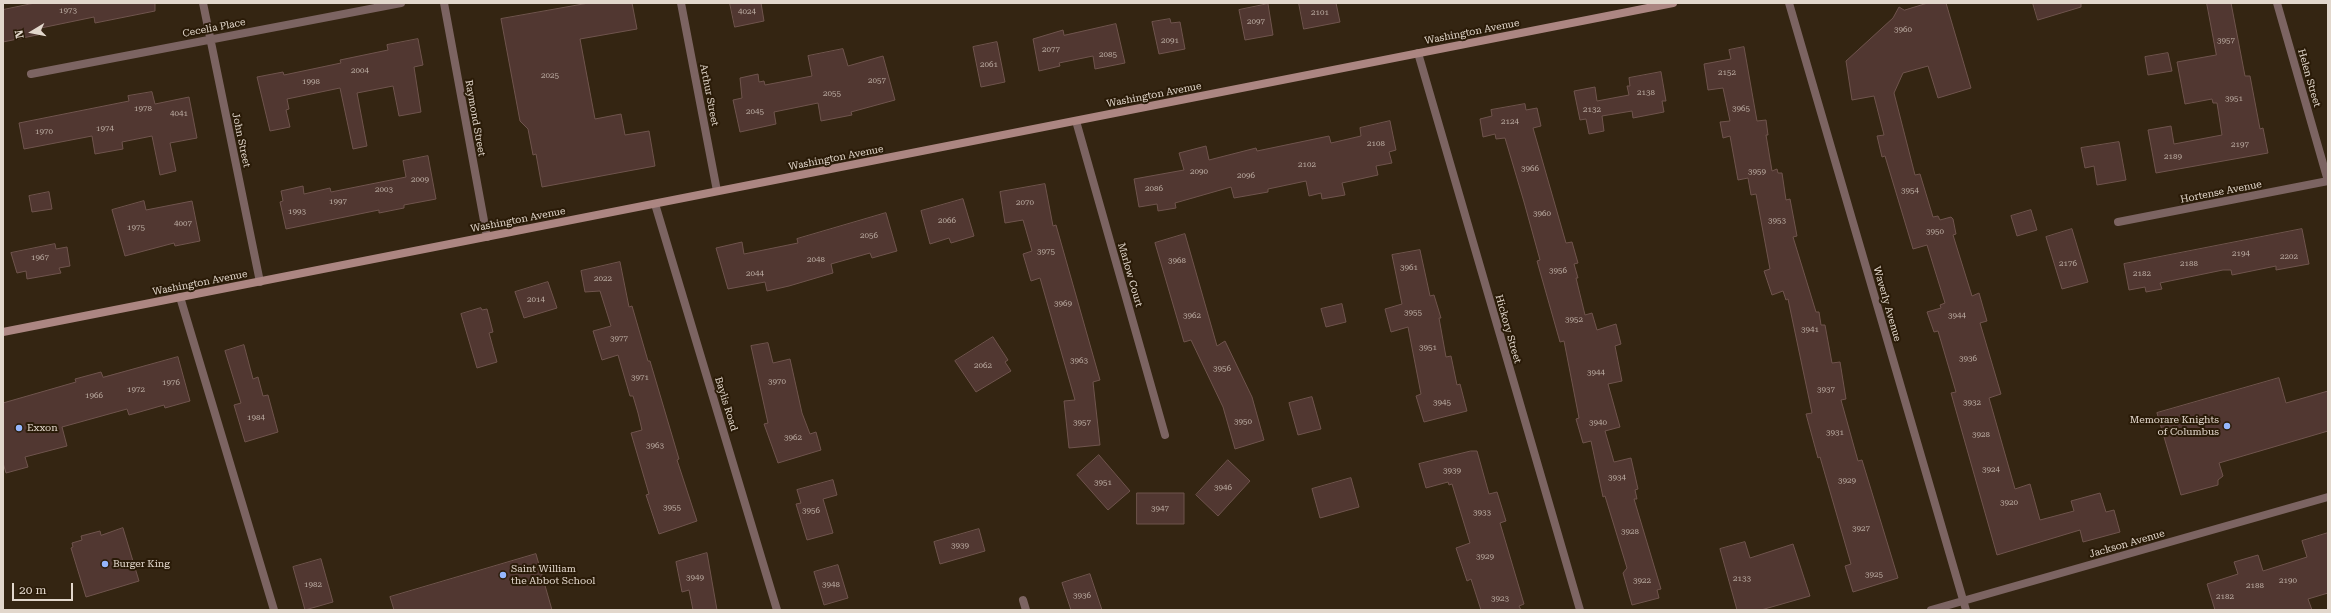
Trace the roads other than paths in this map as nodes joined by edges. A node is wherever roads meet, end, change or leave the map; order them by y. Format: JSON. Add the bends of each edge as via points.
{"nodes":[{"id":1,"x":203,"y":3,"type":"edge"},
{"id":2,"x":400,"y":3,"type":"edge"},
{"id":3,"x":444,"y":3,"type":"edge"},
{"id":4,"x":681,"y":3,"type":"edge"},
{"id":5,"x":1673,"y":3,"type":"edge"},
{"id":6,"x":1789,"y":3,"type":"edge"},
{"id":7,"x":2276,"y":3,"type":"edge"},
{"id":8,"x":210,"y":39,"type":"junction"},
{"id":9,"x":1418,"y":53,"type":"junction"},
{"id":10,"x":31,"y":74,"type":"dead end"},
{"id":11,"x":1076,"y":121,"type":"junction"},
{"id":12,"x":2328,"y":181,"type":"edge"},
{"id":13,"x":717,"y":191,"type":"junction"},
{"id":14,"x":655,"y":204,"type":"junction"},
{"id":15,"x":2118,"y":222,"type":"dead end"},
{"id":16,"x":487,"y":237,"type":"junction"},
{"id":17,"x":260,"y":282,"type":"junction"},
{"id":18,"x":180,"y":297,"type":"junction"},
{"id":19,"x":3,"y":332,"type":"edge"},
{"id":20,"x":1165,"y":435,"type":"dead end"},
{"id":21,"x":2328,"y":497,"type":"edge"},
{"id":22,"x":1023,"y":600,"type":"dead end"},
{"id":23,"x":1963,"y":601,"type":"junction"},
{"id":24,"x":274,"y":610,"type":"edge"},
{"id":25,"x":777,"y":610,"type":"edge"},
{"id":26,"x":1026,"y":610,"type":"edge"},
{"id":27,"x":1580,"y":610,"type":"edge"},
{"id":28,"x":1931,"y":610,"type":"edge"},
{"id":29,"x":1966,"y":610,"type":"edge"}],
"edges":[{"from":1,"to":8,"type":"street","name":"John Street"},
{"from":2,"to":8,"type":"street","name":"Cecelia Place"},
{"from":3,"to":16,"type":"street","name":"Raymond Street"},
{"from":4,"to":13,"type":"street","name":"Arthur Street"},
{"from":5,"to":9,"type":"street","name":"Washington Avenue"},
{"from":6,"to":23,"type":"street","name":"Waverly Avenue"},
{"from":7,"to":12,"type":"street","name":"Helen Street"},
{"from":8,"to":10,"type":"street","name":"Cecelia Place"},
{"from":8,"to":17,"type":"street","name":"John Street"},
{"from":9,"to":11,"type":"street","name":"Washington Avenue"},
{"from":9,"to":27,"type":"street","name":"Hickory Street"},
{"from":11,"to":13,"type":"street","name":"Washington Avenue"},
{"from":11,"to":20,"type":"street","name":"Marlow Court"},
{"from":12,"to":15,"type":"street","name":"Hortense Avenue"},
{"from":13,"to":14,"type":"street","name":"Washington Avenue"},
{"from":14,"to":16,"type":"street","name":"Washington Avenue"},
{"from":14,"to":25,"type":"street","name":"Baylis Road"},
{"from":16,"to":17,"type":"street","name":"Washington Avenue"},
{"from":17,"to":18,"type":"street","name":"Washington Avenue"},
{"from":18,"to":19,"type":"street","name":"Washington Avenue"},
{"from":18,"to":24,"type":"street"},
{"from":21,"to":23,"type":"street","name":"Jackson Avenue"},
{"from":22,"to":26,"type":"street"},
{"from":23,"to":28,"type":"street","name":"Jackson Avenue"},
{"from":23,"to":29,"type":"street","name":"Waverly Avenue"}]}
